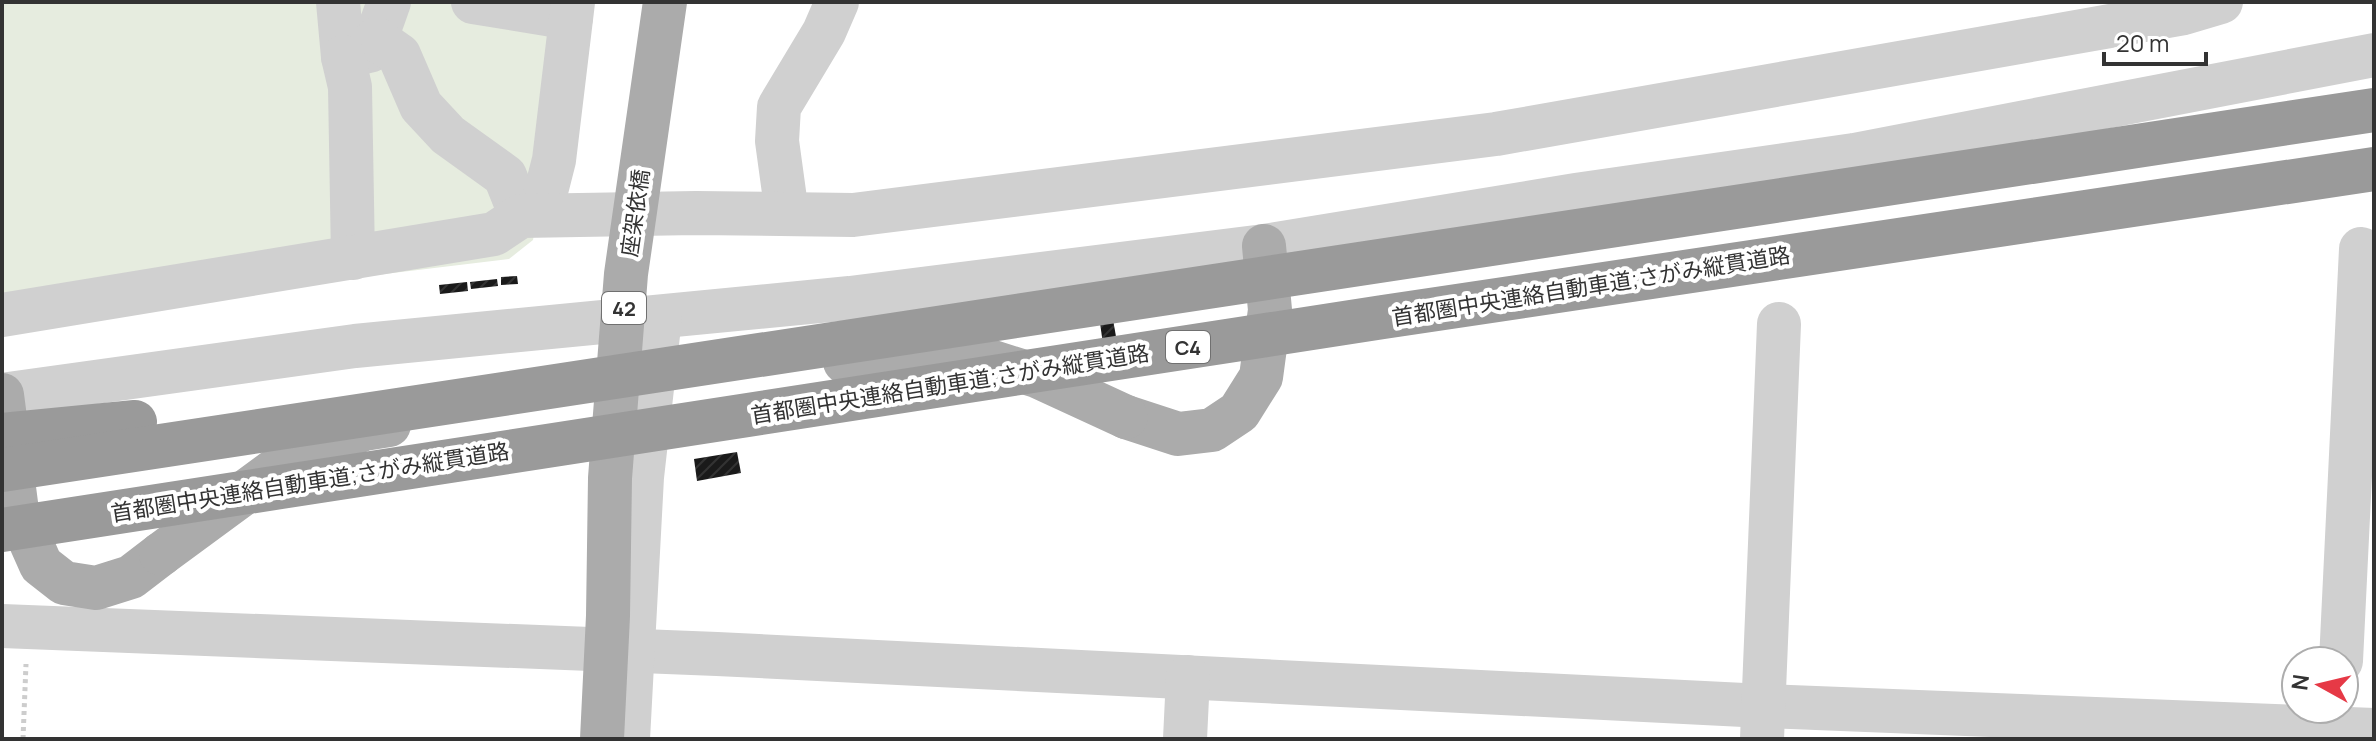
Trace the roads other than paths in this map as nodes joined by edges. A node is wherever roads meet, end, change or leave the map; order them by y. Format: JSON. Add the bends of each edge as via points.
{"nodes":[{"id":1,"x":338,"y":2,"type":"edge"},
{"id":2,"x":473,"y":2,"type":"edge"},
{"id":3,"x":668,"y":2,"type":"edge"},
{"id":4,"x":837,"y":2,"type":"edge"},
{"id":5,"x":2221,"y":2,"type":"edge"},
{"id":6,"x":572,"y":10,"type":"edge"},
{"id":7,"x":369,"y":33,"type":"edge"},
{"id":8,"x":2374,"y":55,"type":"edge"},
{"id":9,"x":2374,"y":110,"type":"edge"},
{"id":10,"x":2374,"y":169,"type":"edge"},
{"id":11,"x":787,"y":214,"type":"junction"},
{"id":12,"x":530,"y":216,"type":"junction"},
{"id":13,"x":1264,"y":246,"type":"junction"},
{"id":14,"x":2361,"y":249,"type":"dead end"},
{"id":15,"x":353,"y":258,"type":"junction"},
{"id":16,"x":2,"y":315,"type":"edge"},
{"id":17,"x":660,"y":317,"type":"junction"},
{"id":18,"x":613,"y":320,"type":"junction"},
{"id":19,"x":1779,"y":324,"type":"dead end"},
{"id":20,"x":627,"y":386,"type":"junction"},
{"id":21,"x":547,"y":387,"type":"junction"},
{"id":22,"x":2,"y":395,"type":"edge"},
{"id":23,"x":2,"y":435,"type":"edge"},
{"id":24,"x":404,"y":467,"type":"junction"},
{"id":25,"x":2,"y":470,"type":"edge"},
{"id":26,"x":2,"y":530,"type":"edge"},
{"id":27,"x":2,"y":554,"type":"edge"},
{"id":28,"x":14,"y":627,"type":"edge"},
{"id":29,"x":611,"y":639,"type":"junction"},
{"id":30,"x":2342,"y":645,"type":"edge"},
{"id":31,"x":1188,"y":677,"type":"junction"},
{"id":32,"x":1763,"y":722,"type":"edge"},
{"id":33,"x":2347,"y":727,"type":"edge"},
{"id":34,"x":588,"y":739,"type":"edge"},
{"id":35,"x":602,"y":739,"type":"edge"},
{"id":36,"x":628,"y":739,"type":"edge"},
{"id":37,"x":1185,"y":739,"type":"edge"}],
"edges":[{"from":1,"to":7,"type":"street"},
{"from":2,"to":6,"type":"street"},
{"from":3,"to":20,"type":"main road","name":"座架依橋","number":"42","bridge":true,"via":[[626,274]]},
{"from":4,"to":11,"type":"street","via":[[779,107],[777,141]]},
{"from":5,"to":11,"type":"street","via":[[2184,13],[1496,134],[853,215]]},
{"from":6,"to":12,"type":"street","via":[[554,160]]},
{"from":7,"to":12,"type":"street","via":[[399,55],[421,106],[448,135],[505,176]]},
{"from":7,"to":15,"type":"street","via":[[350,87]]},
{"from":8,"to":13,"type":"street","via":[[1854,155]]},
{"from":9,"to":21,"type":"highway","bridge":true},
{"from":10,"to":24,"type":"highway","name":"首都圏中央連絡自動車道;さがみ縦貫道路","number":"C4","bridge":true},
{"from":11,"to":12,"type":"street"},
{"from":12,"to":15,"type":"street","via":[[494,234]]},
{"from":13,"to":17,"type":"street"},
{"from":13,"to":20,"type":"main road","bridge":true,"via":[[1270,310],[1261,377],[1239,412],[1212,430],[1178,434],[974,356],[921,353]]},
{"from":14,"to":30,"type":"street"},
{"from":15,"to":16,"type":"street"},
{"from":17,"to":18,"type":"street"},
{"from":17,"to":29,"type":"street","via":[[642,477]]},
{"from":18,"to":22,"type":"street","via":[[355,346]]},
{"from":18,"to":29,"type":"street"},
{"from":19,"to":32,"type":"street"},
{"from":20,"to":22,"type":"main road","bridge":true,"via":[[364,429],[286,462],[131,577],[96,588],[64,583],[41,565],[17,511]]},
{"from":20,"to":29,"type":"main road","name":"座架依橋","number":"42","bridge":true,"via":[[610,478]]},
{"from":21,"to":23,"type":"highway","bridge":true},
{"from":21,"to":25,"type":"highway","bridge":true},
{"from":24,"to":26,"type":"highway","name":"首都圏中央連絡自動車道;さがみ縦貫道路","number":"C4","bridge":true},
{"from":24,"to":27,"type":"highway","bridge":true},
{"from":28,"to":29,"type":"street"},
{"from":29,"to":31,"type":"street"},
{"from":29,"to":34,"type":"street"},
{"from":29,"to":35,"type":"main road","name":"座架依橋","number":"42","bridge":true},
{"from":29,"to":36,"type":"street"},
{"from":31,"to":32,"type":"street"},
{"from":31,"to":37,"type":"street"},
{"from":32,"to":33,"type":"street"}]}
